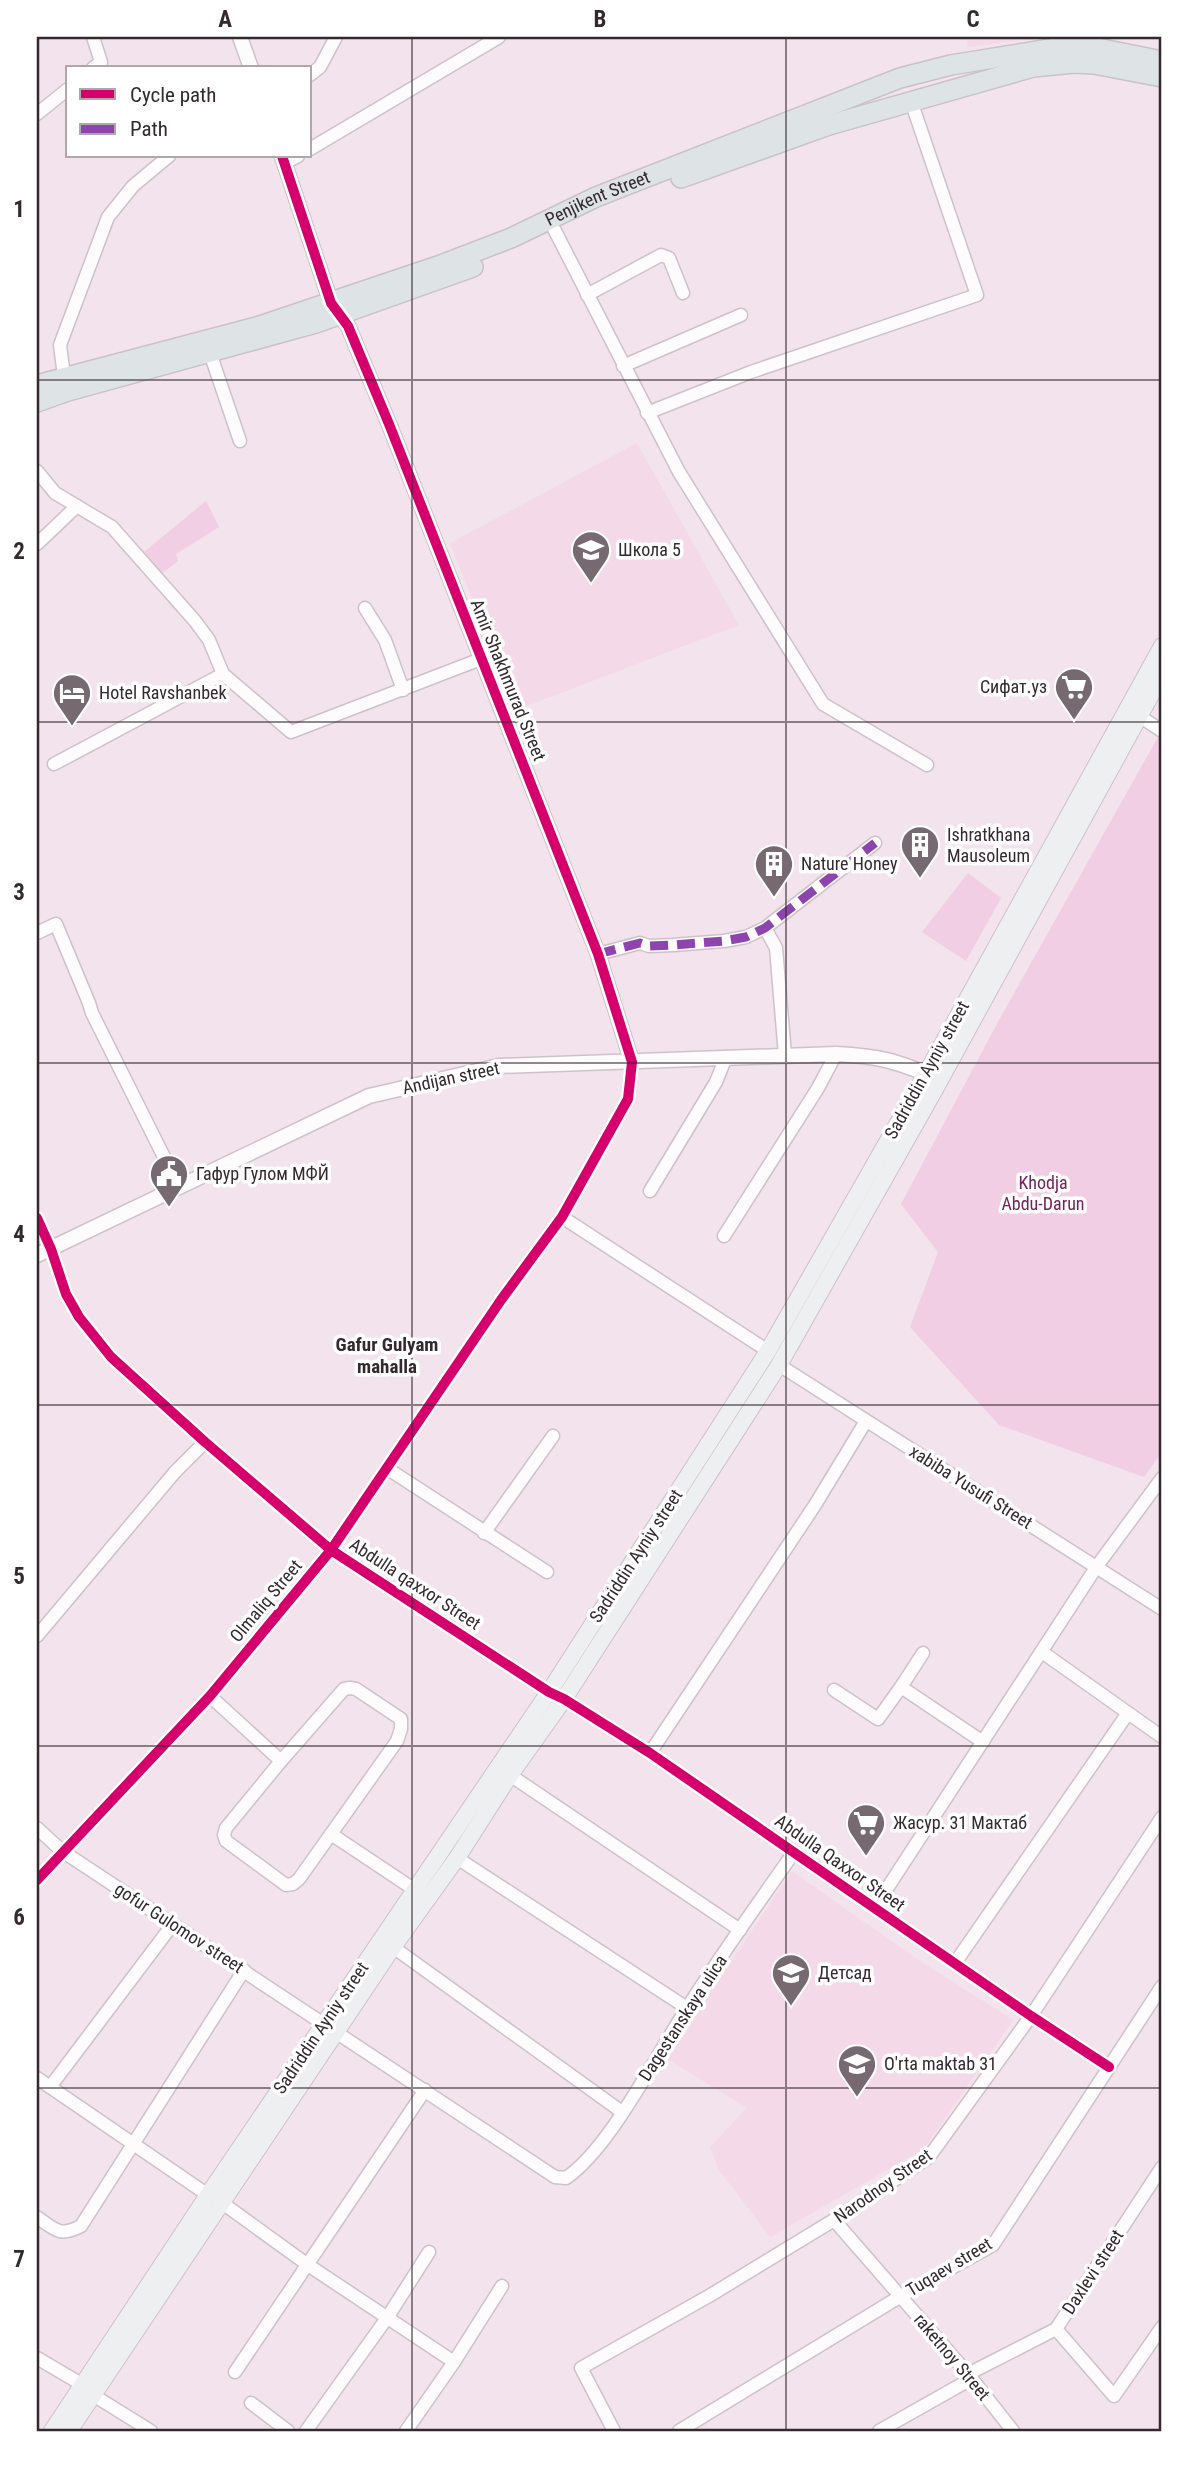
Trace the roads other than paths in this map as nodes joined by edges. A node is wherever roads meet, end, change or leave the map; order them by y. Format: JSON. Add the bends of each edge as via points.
{"nodes":[{"id":1,"x":93,"y":37,"type":"edge"},
{"id":2,"x":240,"y":37,"type":"edge"},
{"id":3,"x":336,"y":37,"type":"edge"},
{"id":4,"x":499,"y":37,"type":"edge"},
{"id":5,"x":1162,"y":61,"type":"edge"},
{"id":6,"x":951,"y":65,"type":"junction"},
{"id":7,"x":96,"y":66,"type":"edge"},
{"id":8,"x":250,"y":66,"type":"edge"},
{"id":9,"x":312,"y":73,"type":"edge"},
{"id":10,"x":1162,"y":77,"type":"edge"},
{"id":11,"x":957,"y":87,"type":"junction"},
{"id":12,"x":66,"y":91,"type":"edge"},
{"id":13,"x":911,"y":101,"type":"junction"},
{"id":14,"x":37,"y":114,"type":"edge"},
{"id":15,"x":312,"y":148,"type":"edge"},
{"id":16,"x":167,"y":158,"type":"edge"},
{"id":17,"x":288,"y":158,"type":"edge"},
{"id":18,"x":554,"y":229,"type":"junction"},
{"id":19,"x":683,"y":293,"type":"dead end"},
{"id":20,"x":587,"y":295,"type":"junction"},
{"id":21,"x":336,"y":309,"type":"junction"},
{"id":22,"x":741,"y":315,"type":"dead end"},
{"id":23,"x":211,"y":353,"type":"junction"},
{"id":24,"x":623,"y":366,"type":"junction"},
{"id":25,"x":64,"y":376,"type":"junction"},
{"id":26,"x":37,"y":385,"type":"edge"},
{"id":27,"x":37,"y":402,"type":"edge"},
{"id":28,"x":648,"y":413,"type":"junction"},
{"id":29,"x":240,"y":441,"type":"dead end"},
{"id":30,"x":37,"y":471,"type":"edge"},
{"id":31,"x":76,"y":506,"type":"junction"},
{"id":32,"x":37,"y":544,"type":"edge"},
{"id":33,"x":365,"y":608,"type":"dead end"},
{"id":34,"x":1162,"y":646,"type":"edge"},
{"id":35,"x":481,"y":659,"type":"junction"},
{"id":36,"x":223,"y":674,"type":"junction"},
{"id":37,"x":1162,"y":675,"type":"edge"},
{"id":38,"x":403,"y":690,"type":"junction"},
{"id":39,"x":1133,"y":712,"type":"junction"},
{"id":40,"x":1160,"y":729,"type":"edge"},
{"id":41,"x":54,"y":764,"type":"dead end"},
{"id":42,"x":928,"y":765,"type":"dead end"},
{"id":43,"x":875,"y":843,"type":"dead end"},
{"id":44,"x":765,"y":928,"type":"junction"},
{"id":45,"x":37,"y":933,"type":"edge"},
{"id":46,"x":598,"y":954,"type":"junction"},
{"id":47,"x":836,"y":1054,"type":"junction"},
{"id":48,"x":785,"y":1055,"type":"junction"},
{"id":49,"x":726,"y":1057,"type":"junction"},
{"id":50,"x":632,"y":1062,"type":"junction"},
{"id":51,"x":933,"y":1077,"type":"junction"},
{"id":52,"x":179,"y":1187,"type":"junction"},
{"id":53,"x":650,"y":1191,"type":"dead end"},
{"id":54,"x":562,"y":1217,"type":"junction"},
{"id":55,"x":37,"y":1219,"type":"edge"},
{"id":56,"x":724,"y":1236,"type":"dead end"},
{"id":57,"x":51,"y":1249,"type":"junction"},
{"id":58,"x":37,"y":1255,"type":"edge"},
{"id":59,"x":768,"y":1351,"type":"junction"},
{"id":60,"x":779,"y":1365,"type":"junction"},
{"id":61,"x":866,"y":1421,"type":"junction"},
{"id":62,"x":554,"y":1436,"type":"dead end"},
{"id":63,"x":205,"y":1442,"type":"junction"},
{"id":64,"x":388,"y":1469,"type":"junction"},
{"id":65,"x":1162,"y":1479,"type":"edge"},
{"id":66,"x":484,"y":1532,"type":"junction"},
{"id":67,"x":331,"y":1550,"type":"junction"},
{"id":68,"x":1097,"y":1566,"type":"junction"},
{"id":69,"x":547,"y":1572,"type":"dead end"},
{"id":70,"x":1162,"y":1609,"type":"edge"},
{"id":71,"x":37,"y":1636,"type":"edge"},
{"id":72,"x":1042,"y":1652,"type":"junction"},
{"id":73,"x":923,"y":1653,"type":"dead end"},
{"id":74,"x":901,"y":1687,"type":"junction"},
{"id":75,"x":834,"y":1690,"type":"dead end"},
{"id":76,"x":549,"y":1692,"type":"junction"},
{"id":77,"x":209,"y":1696,"type":"junction"},
{"id":78,"x":564,"y":1699,"type":"junction"},
{"id":79,"x":1128,"y":1713,"type":"junction"},
{"id":80,"x":1162,"y":1737,"type":"edge"},
{"id":81,"x":983,"y":1742,"type":"junction"},
{"id":82,"x":650,"y":1753,"type":"junction"},
{"id":83,"x":281,"y":1760,"type":"junction"},
{"id":84,"x":510,"y":1775,"type":"junction"},
{"id":85,"x":1162,"y":1817,"type":"edge"},
{"id":86,"x":37,"y":1828,"type":"edge"},
{"id":87,"x":331,"y":1834,"type":"junction"},
{"id":88,"x":62,"y":1852,"type":"junction"},
{"id":89,"x":794,"y":1852,"type":"junction"},
{"id":90,"x":457,"y":1858,"type":"junction"},
{"id":91,"x":37,"y":1880,"type":"edge"},
{"id":92,"x":415,"y":1891,"type":"junction"},
{"id":93,"x":874,"y":1907,"type":"junction"},
{"id":94,"x":173,"y":1924,"type":"junction"},
{"id":95,"x":740,"y":1930,"type":"junction"},
{"id":96,"x":393,"y":1947,"type":"junction"},
{"id":97,"x":955,"y":1963,"type":"junction"},
{"id":98,"x":244,"y":1970,"type":"junction"},
{"id":99,"x":1162,"y":1986,"type":"edge"},
{"id":100,"x":687,"y":2008,"type":"junction"},
{"id":101,"x":1031,"y":2016,"type":"junction"},
{"id":102,"x":330,"y":2028,"type":"junction"},
{"id":103,"x":1109,"y":2067,"type":"junction"},
{"id":104,"x":37,"y":2078,"type":"edge"},
{"id":105,"x":50,"y":2087,"type":"junction"},
{"id":106,"x":425,"y":2090,"type":"junction"},
{"id":107,"x":622,"y":2112,"type":"junction"},
{"id":108,"x":132,"y":2143,"type":"junction"},
{"id":109,"x":1162,"y":2167,"type":"edge"},
{"id":110,"x":566,"y":2178,"type":"joint"},
{"id":111,"x":214,"y":2198,"type":"junction"},
{"id":112,"x":37,"y":2217,"type":"edge"},
{"id":113,"x":834,"y":2220,"type":"junction"},
{"id":114,"x":429,"y":2252,"type":"dead end"},
{"id":115,"x":308,"y":2265,"type":"junction"},
{"id":116,"x":502,"y":2286,"type":"dead end"},
{"id":117,"x":901,"y":2296,"type":"junction"},
{"id":118,"x":387,"y":2318,"type":"junction"},
{"id":119,"x":1162,"y":2327,"type":"edge"},
{"id":120,"x":1056,"y":2329,"type":"junction"},
{"id":121,"x":37,"y":2358,"type":"edge"},
{"id":122,"x":454,"y":2362,"type":"junction"},
{"id":123,"x":235,"y":2372,"type":"dead end"},
{"id":124,"x":969,"y":2377,"type":"junction"},
{"id":125,"x":88,"y":2390,"type":"junction"},
{"id":126,"x":251,"y":2403,"type":"dead end"},
{"id":127,"x":52,"y":2431,"type":"edge"},
{"id":128,"x":69,"y":2431,"type":"edge"},
{"id":129,"x":150,"y":2431,"type":"edge"},
{"id":130,"x":288,"y":2431,"type":"edge"},
{"id":131,"x":306,"y":2431,"type":"edge"},
{"id":132,"x":406,"y":2431,"type":"edge"},
{"id":133,"x":614,"y":2431,"type":"edge"},
{"id":134,"x":680,"y":2431,"type":"edge"},
{"id":135,"x":879,"y":2431,"type":"edge"},
{"id":136,"x":1013,"y":2431,"type":"edge"}],
"edges":[{"from":1,"to":7,"type":"street","via":[[101,62]]},
{"from":2,"to":8,"type":"street"},
{"from":3,"to":9,"type":"street"},
{"from":4,"to":15,"type":"street"},
{"from":5,"to":6,"type":"main road","name":"Penjikent Street","via":[[1082,46]]},
{"from":6,"to":11,"type":"main road"},
{"from":6,"to":21,"type":"main road","name":"Penjikent Street","via":[[887,83],[596,197]]},
{"from":10,"to":11,"type":"main road","name":"Penjikent Street","via":[[1074,63],[1033,67]]},
{"from":11,"to":13,"type":"main road","name":"Penjikent Street"},
{"from":12,"to":14,"type":"street"},
{"from":13,"to":18,"type":"main road","name":"Penjikent Street","via":[[639,192]]},
{"from":13,"to":28,"type":"street","via":[[977,295],[751,372]]},
{"from":16,"to":25,"type":"street","via":[[133,186],[108,217],[60,345]]},
{"from":17,"to":21,"type":"street","name":"Amir Shakhmurad Street"},
{"from":18,"to":20,"type":"street"},
{"from":18,"to":21,"type":"main road","name":"Penjikent Street","via":[[449,277]]},
{"from":19,"to":20,"type":"street","via":[[669,258],[661,254]]},
{"from":20,"to":24,"type":"street"},
{"from":21,"to":23,"type":"main road","name":"Penjikent Street"},
{"from":21,"to":25,"type":"main road","name":"Penjikent Street"},
{"from":21,"to":35,"type":"street","name":"Amir Shakhmurad Street","via":[[379,399]]},
{"from":22,"to":24,"type":"street"},
{"from":23,"to":27,"type":"main road","name":"Penjikent Street"},
{"from":23,"to":29,"type":"street"},
{"from":24,"to":28,"type":"street"},
{"from":25,"to":26,"type":"main road","name":"Penjikent Street"},
{"from":28,"to":42,"type":"street","via":[[679,472],[823,704]]},
{"from":30,"to":31,"type":"street","via":[[55,493]]},
{"from":31,"to":32,"type":"street"},
{"from":31,"to":36,"type":"street","via":[[113,527],[184,608],[209,640]]},
{"from":33,"to":38,"type":"street","via":[[384,640]]},
{"from":34,"to":39,"type":"main road","name":"Sadriddin Ayniy street"},
{"from":35,"to":38,"type":"street"},
{"from":35,"to":46,"type":"street","name":"Amir Shakhmurad Street"},
{"from":36,"to":38,"type":"street","via":[[291,732]]},
{"from":36,"to":41,"type":"street"},
{"from":37,"to":39,"type":"main road","name":"Sadriddin Ayniy street"},
{"from":39,"to":40,"type":"street"},
{"from":39,"to":51,"type":"main road","name":"Sadriddin Ayniy street"},
{"from":43,"to":44,"type":"street"},
{"from":44,"to":46,"type":"street","via":[[724,941],[640,943]]},
{"from":44,"to":48,"type":"street","via":[[776,948]]},
{"from":45,"to":52,"type":"street","via":[[56,924],[92,1013]]},
{"from":46,"to":50,"type":"street","name":"Amir Shakhmurad Street"},
{"from":47,"to":48,"type":"street","name":"Andijan street"},
{"from":47,"to":51,"type":"street","name":"Andijan street","via":[[874,1056]]},
{"from":47,"to":56,"type":"street"},
{"from":48,"to":49,"type":"street","name":"Andijan street"},
{"from":49,"to":50,"type":"street","name":"Andijan street"},
{"from":49,"to":53,"type":"street","via":[[716,1082]]},
{"from":50,"to":52,"type":"street","name":"Andijan street","via":[[499,1066],[369,1096]]},
{"from":50,"to":54,"type":"street","name":"Olmaliq Street","via":[[628,1099]]},
{"from":51,"to":59,"type":"main road","name":"Sadriddin Ayniy street"},
{"from":51,"to":60,"type":"main road","name":"Sadriddin Ayniy street"},
{"from":52,"to":57,"type":"street","name":"Andijan street"},
{"from":54,"to":59,"type":"street"},
{"from":54,"to":64,"type":"street","name":"Olmaliq Street"},
{"from":55,"to":57,"type":"street","name":"Abdulla qaxxor Street"},
{"from":57,"to":58,"type":"street","name":"Andijan street"},
{"from":57,"to":63,"type":"street","name":"Abdulla qaxxor Street","via":[[79,1317],[111,1357]]},
{"from":59,"to":76,"type":"main road","name":"Sadriddin Ayniy street"},
{"from":60,"to":61,"type":"street","name":"xabiba Yusufi Street"},
{"from":60,"to":78,"type":"main road","name":"Sadriddin Ayniy street"},
{"from":61,"to":68,"type":"street","name":"xabiba Yusufi Street"},
{"from":61,"to":82,"type":"street"},
{"from":62,"to":66,"type":"street"},
{"from":63,"to":67,"type":"street","name":"Abdulla qaxxor Street"},
{"from":63,"to":71,"type":"street","via":[[174,1472]]},
{"from":64,"to":66,"type":"street"},
{"from":64,"to":67,"type":"street","name":"Olmaliq Street"},
{"from":65,"to":68,"type":"street"},
{"from":66,"to":69,"type":"street"},
{"from":67,"to":76,"type":"street","name":"Abdulla qaxxor Street"},
{"from":67,"to":77,"type":"street","name":"Olmaliq Street"},
{"from":68,"to":70,"type":"street","name":"xabiba Yusufi Street"},
{"from":68,"to":72,"type":"street"},
{"from":72,"to":79,"type":"street"},
{"from":72,"to":81,"type":"street"},
{"from":73,"to":74,"type":"street"},
{"from":74,"to":75,"type":"street","via":[[878,1719]]},
{"from":74,"to":81,"type":"street"},
{"from":76,"to":78,"type":"street","name":"Abdulla Qaxxor Street"},
{"from":76,"to":92,"type":"main road","name":"Sadriddin Ayniy street"},
{"from":77,"to":83,"type":"street"},
{"from":77,"to":88,"type":"street","name":"Olmaliq Street"},
{"from":78,"to":82,"type":"street","name":"Abdulla Qaxxor Street"},
{"from":78,"to":84,"type":"main road","name":"Sadriddin Ayniy street"},
{"from":79,"to":80,"type":"street"},
{"from":79,"to":97,"type":"street"},
{"from":81,"to":93,"type":"street"},
{"from":82,"to":89,"type":"street","name":"Abdulla Qaxxor Street"},
{"from":83,"to":87,"type":"street","via":[[226,1828],[226,1840],[286,1885],[293,1884]]},
{"from":83,"to":87,"type":"street","via":[[344,1689],[356,1689],[401,1719],[397,1741]]},
{"from":84,"to":90,"type":"main road","name":"Sadriddin Ayniy street"},
{"from":84,"to":95,"type":"street"},
{"from":85,"to":101,"type":"street","name":"Narodnoy Street"},
{"from":86,"to":88,"type":"street","name":"gofur Gulomov street"},
{"from":87,"to":92,"type":"street"},
{"from":88,"to":91,"type":"street","name":"Olmaliq Street"},
{"from":88,"to":94,"type":"street","name":"gofur Gulomov street"},
{"from":89,"to":93,"type":"street","name":"Abdulla Qaxxor Street"},
{"from":89,"to":95,"type":"street","name":"Dagestanskaya ulica"},
{"from":90,"to":96,"type":"main road","name":"Sadriddin Ayniy street"},
{"from":90,"to":100,"type":"street"},
{"from":92,"to":102,"type":"main road","name":"Sadriddin Ayniy street"},
{"from":93,"to":97,"type":"street","name":"Abdulla Qaxxor Street"},
{"from":94,"to":98,"type":"street","name":"gofur Gulomov street"},
{"from":94,"to":105,"type":"street"},
{"from":95,"to":100,"type":"street","name":"Dagestanskaya ulica"},
{"from":96,"to":102,"type":"main road","name":"Sadriddin Ayniy street"},
{"from":96,"to":107,"type":"street"},
{"from":97,"to":101,"type":"street","name":"Abdulla Qaxxor Street"},
{"from":98,"to":102,"type":"street","name":"gofur Gulomov street"},
{"from":98,"to":108,"type":"street"},
{"from":99,"to":103,"type":"street","name":"Tuqaev street"},
{"from":100,"to":107,"type":"street","name":"Dagestanskaya ulica"},
{"from":101,"to":103,"type":"street","name":"Abdulla Qaxxor Street"},
{"from":101,"to":113,"type":"street","name":"Narodnoy Street","via":[[929,2157]]},
{"from":102,"to":106,"type":"street","name":"gofur Gulomov street"},
{"from":102,"to":111,"type":"main road","name":"Sadriddin Ayniy street"},
{"from":103,"to":117,"type":"street","name":"Tuqaev street","via":[[993,2245]]},
{"from":104,"to":105,"type":"street"},
{"from":105,"to":108,"type":"street"},
{"from":106,"to":110,"type":"street","name":"gofur Gulomov street","via":[[555,2177]]},
{"from":106,"to":115,"type":"street"},
{"from":107,"to":110,"type":"street","name":"Dagestanskaya ulica","via":[[594,2151]]},
{"from":108,"to":111,"type":"street"},
{"from":108,"to":112,"type":"street","via":[[81,2226],[56,2231]]},
{"from":109,"to":120,"type":"street","name":"Daxlevi street"},
{"from":111,"to":115,"type":"street"},
{"from":111,"to":125,"type":"main road","name":"Sadriddin Ayniy street"},
{"from":113,"to":117,"type":"street","name":"raketnoy Street"},
{"from":113,"to":133,"type":"street","name":"Narodnoy Street","via":[[581,2368]]},
{"from":114,"to":118,"type":"street"},
{"from":115,"to":118,"type":"street"},
{"from":115,"to":123,"type":"street"},
{"from":116,"to":122,"type":"street"},
{"from":117,"to":124,"type":"street","name":"raketnoy Street"},
{"from":117,"to":134,"type":"street","name":"Tuqaev street"},
{"from":118,"to":122,"type":"street"},
{"from":118,"to":131,"type":"street"},
{"from":119,"to":120,"type":"street","via":[[1114,2396]]},
{"from":120,"to":124,"type":"street","name":"Daxlevi street"},
{"from":121,"to":125,"type":"street"},
{"from":122,"to":132,"type":"street"},
{"from":124,"to":135,"type":"street","name":"Daxlevi street"},
{"from":124,"to":136,"type":"street","name":"raketnoy Street"},
{"from":125,"to":127,"type":"main road","name":"Sadriddin Ayniy street"},
{"from":125,"to":128,"type":"main road","name":"Sadriddin Ayniy street"},
{"from":125,"to":129,"type":"street"},
{"from":126,"to":130,"type":"street"}]}
